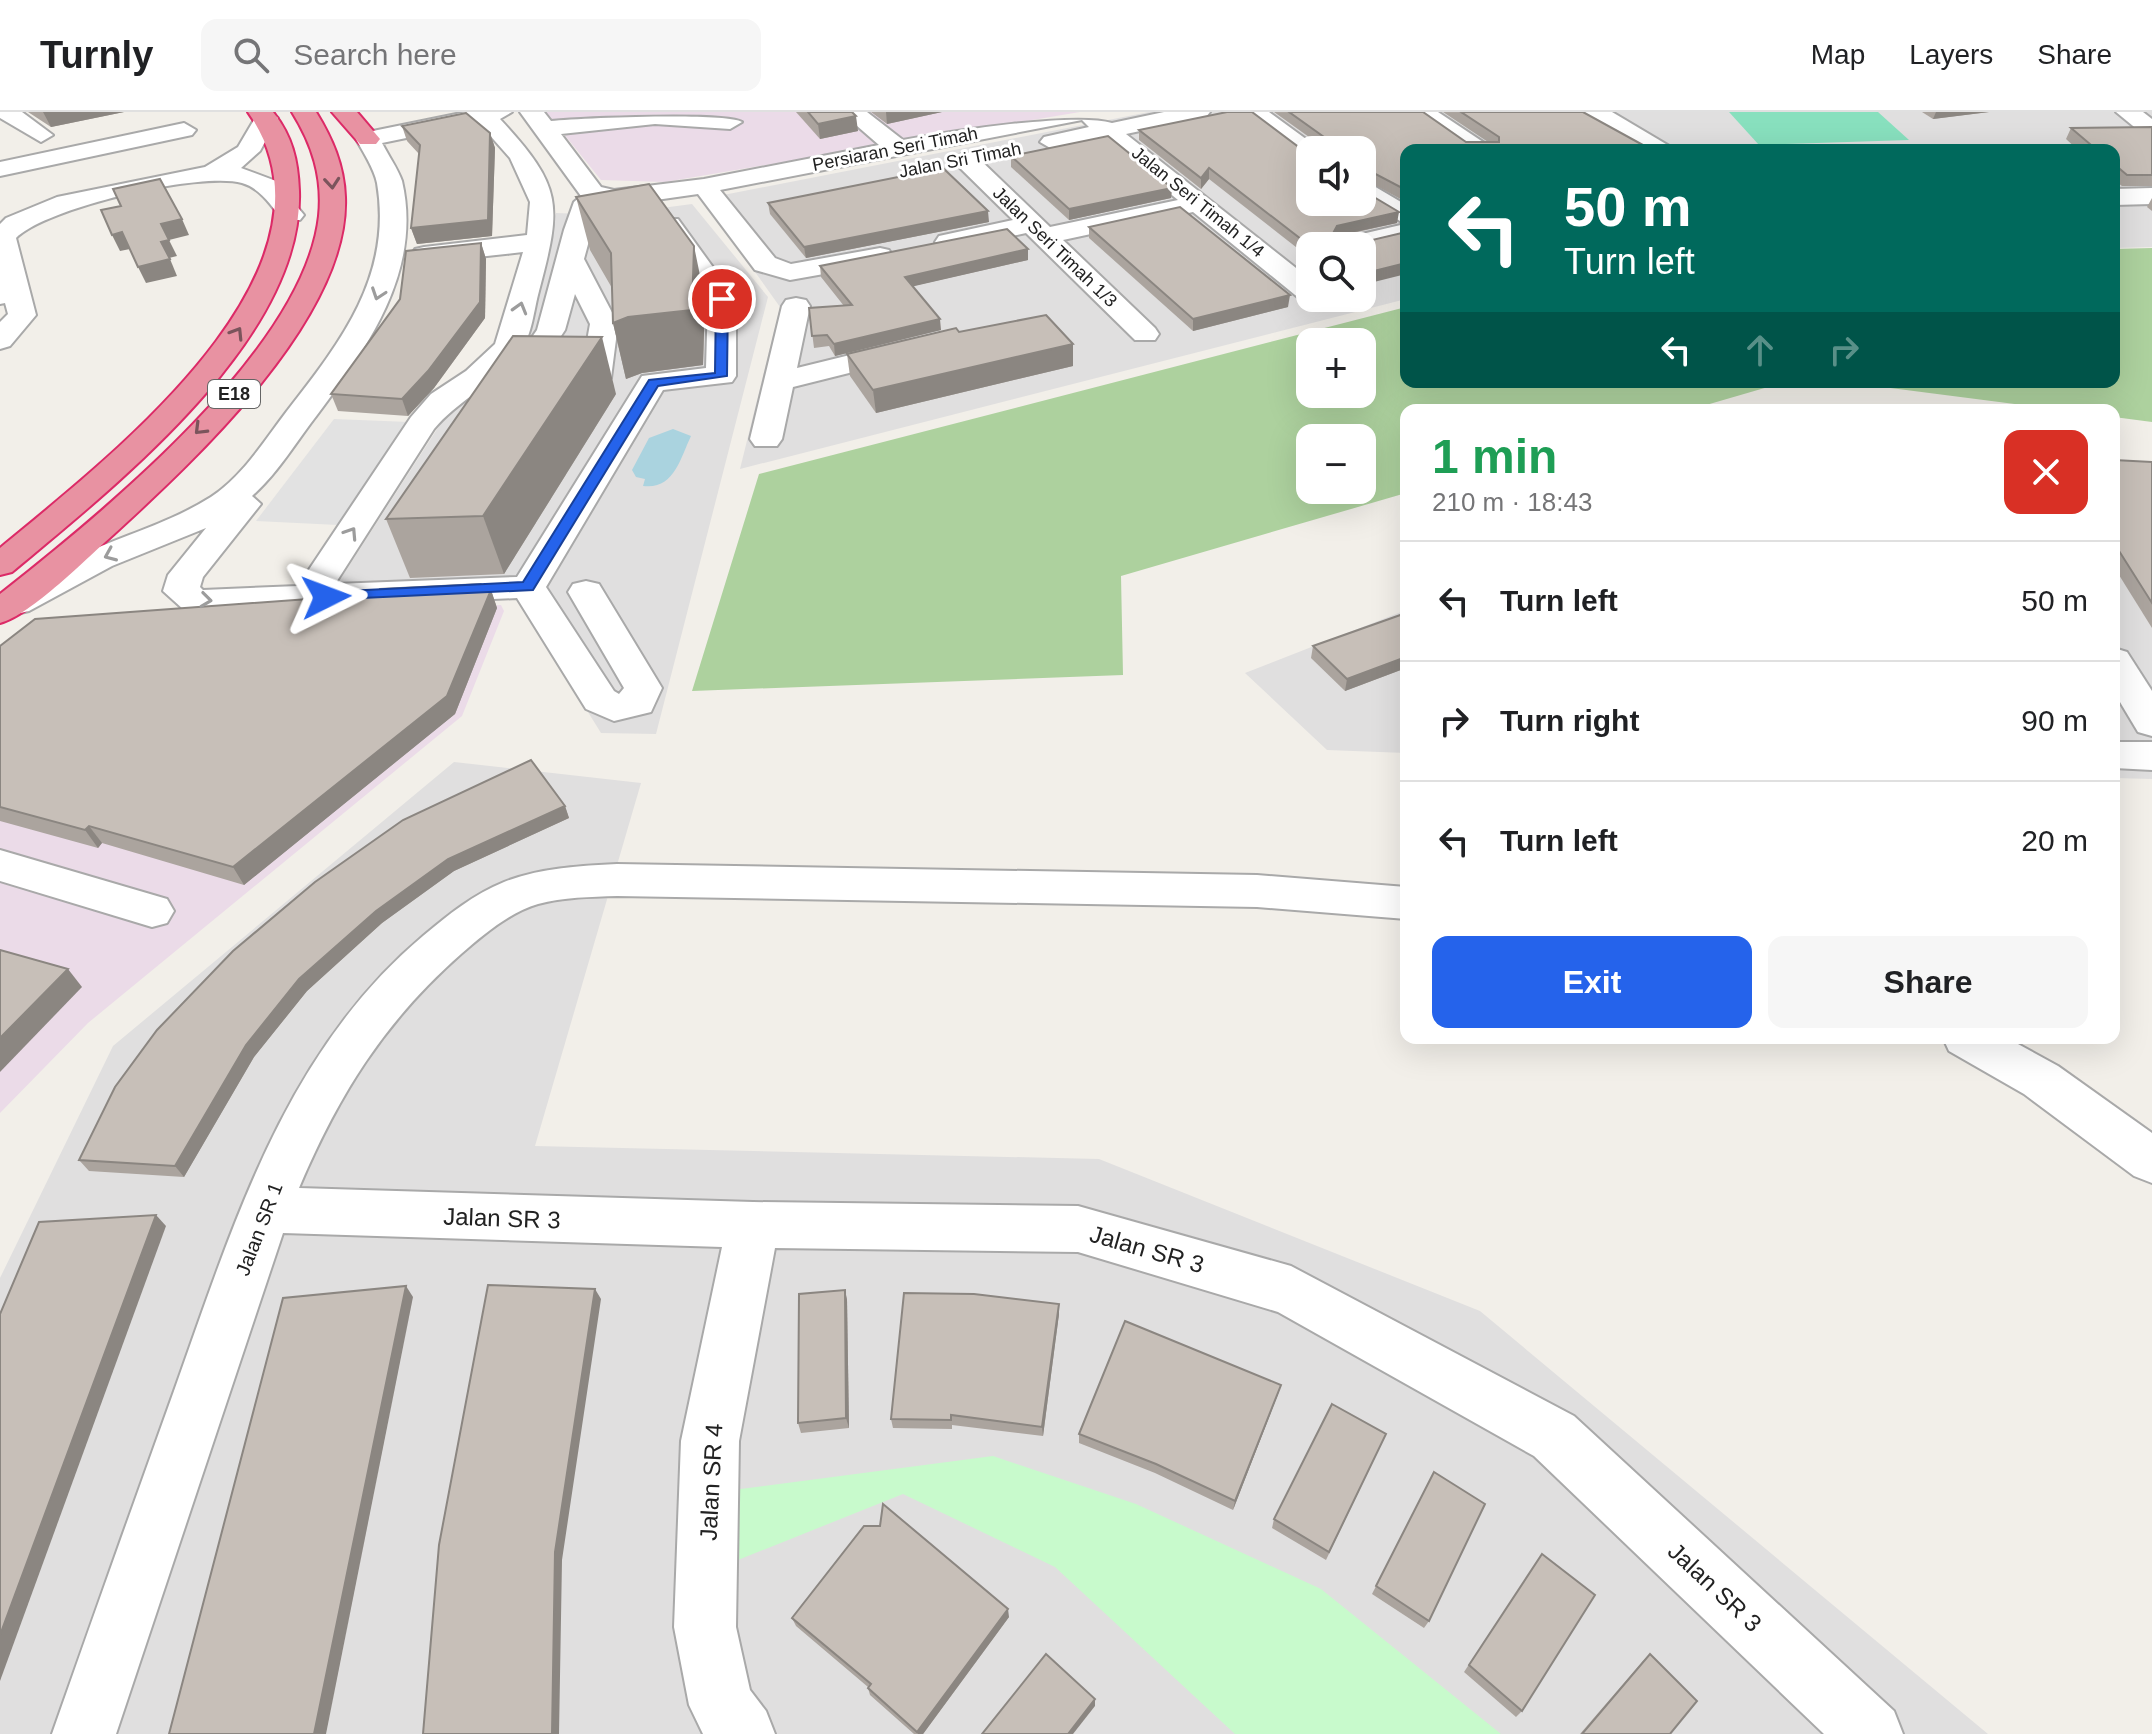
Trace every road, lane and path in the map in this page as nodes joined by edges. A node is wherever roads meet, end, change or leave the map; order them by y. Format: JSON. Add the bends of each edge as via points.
{"nodes":[{"id":1,"x":7,"y":112,"type":"edge"},
{"id":2,"x":159,"y":112,"type":"edge"},
{"id":3,"x":304,"y":112,"type":"edge"},
{"id":4,"x":344,"y":112,"type":"edge"},
{"id":5,"x":853,"y":112,"type":"edge"},
{"id":6,"x":963,"y":112,"type":"edge"},
{"id":7,"x":1085,"y":112,"type":"edge"},
{"id":8,"x":1198,"y":112,"type":"edge"},
{"id":9,"x":1254,"y":112,"type":"edge"},
{"id":10,"x":1422,"y":112,"type":"edge"},
{"id":11,"x":1595,"y":112,"type":"edge"},
{"id":12,"x":492,"y":114,"type":"edge"},
{"id":13,"x":263,"y":115,"type":"edge"},
{"id":14,"x":538,"y":117,"type":"edge"},
{"id":15,"x":730,"y":122,"type":"dead end"},
{"id":16,"x":184,"y":130,"type":"junction"},
{"id":17,"x":1108,"y":131,"type":"junction"},
{"id":18,"x":877,"y":132,"type":"junction"},
{"id":19,"x":368,"y":139,"type":"junction"},
{"id":20,"x":14,"y":140,"type":"dead end"},
{"id":21,"x":1296,"y":141,"type":"edge"},
{"id":22,"x":1473,"y":144,"type":"edge"},
{"id":23,"x":1653,"y":144,"type":"edge"},
{"id":24,"x":898,"y":148,"type":"junction"},
{"id":25,"x":965,"y":159,"type":"junction"},
{"id":26,"x":0,"y":169,"type":"edge"},
{"id":27,"x":206,"y":175,"type":"junction"},
{"id":28,"x":592,"y":193,"type":"junction"},
{"id":29,"x":2152,"y":196,"type":"edge"},
{"id":30,"x":713,"y":197,"type":"junction"},
{"id":31,"x":1376,"y":197,"type":"edge"},
{"id":32,"x":2120,"y":197,"type":"edge"},
{"id":33,"x":1198,"y":203,"type":"junction"},
{"id":34,"x":1400,"y":213,"type":"edge"},
{"id":35,"x":291,"y":215,"type":"junction"},
{"id":36,"x":1038,"y":230,"type":"junction"},
{"id":37,"x":1400,"y":233,"type":"edge"},
{"id":38,"x":1,"y":237,"type":"edge"},
{"id":39,"x":1376,"y":239,"type":"edge"},
{"id":40,"x":539,"y":242,"type":"junction"},
{"id":41,"x":574,"y":244,"type":"junction"},
{"id":42,"x":1296,"y":257,"type":"edge"},
{"id":43,"x":389,"y":259,"type":"junction"},
{"id":44,"x":1273,"y":263,"type":"junction"},
{"id":45,"x":1296,"y":282,"type":"edge"},
{"id":46,"x":8,"y":294,"type":"edge"},
{"id":47,"x":796,"y":306,"type":"dead end"},
{"id":48,"x":604,"y":324,"type":"junction"},
{"id":49,"x":551,"y":330,"type":"junction"},
{"id":50,"x":1145,"y":334,"type":"dead end"},
{"id":51,"x":0,"y":340,"type":"edge"},
{"id":52,"x":929,"y":345,"type":"edge"},
{"id":53,"x":781,"y":381,"type":"junction"},
{"id":54,"x":766,"y":439,"type":"dead end"},
{"id":55,"x":252,"y":479,"type":"junction"},
{"id":56,"x":162,"y":533,"type":"junction"},
{"id":57,"x":206,"y":549,"type":"junction"},
{"id":58,"x":0,"y":565,"type":"edge"},
{"id":59,"x":528,"y":587,"type":"junction"},
{"id":60,"x":586,"y":592,"type":"dead end"},
{"id":61,"x":308,"y":598,"type":"junction"},
{"id":62,"x":2,"y":611,"type":"edge"},
{"id":63,"x":2120,"y":670,"type":"edge"},
{"id":64,"x":2152,"y":723,"type":"edge"},
{"id":65,"x":2120,"y":755,"type":"edge"},
{"id":66,"x":2152,"y":756,"type":"edge"},
{"id":67,"x":0,"y":865,"type":"edge"},
{"id":68,"x":1400,"y":903,"type":"edge"},
{"id":69,"x":152,"y":911,"type":"dead end"},
{"id":70,"x":1977,"y":1044,"type":"edge"},
{"id":71,"x":2152,"y":1161,"type":"edge"},
{"id":72,"x":264,"y":1210,"type":"junction"},
{"id":73,"x":753,"y":1225,"type":"junction"},
{"id":74,"x":84,"y":1734,"type":"edge"},
{"id":75,"x":743,"y":1734,"type":"edge"},
{"id":76,"x":1871,"y":1734,"type":"edge"}],
"edges":[{"from":1,"to":20,"type":"street","via":[[49,133]]},
{"from":2,"to":16,"type":"street"},
{"from":3,"to":62,"type":"highway","number":"E18","one_way":true,"via":[[321,137],[332,177],[333,211],[323,257],[275,344],[228,401],[134,497]]},
{"from":4,"to":19,"type":"highway"},
{"from":5,"to":18,"type":"street"},
{"from":6,"to":18,"type":"street"},
{"from":7,"to":17,"type":"street","name":"Jalan Seri Timah 1/4"},
{"from":7,"to":24,"type":"street","name":"Persiaran Seri Timah"},
{"from":8,"to":17,"type":"street","name":"Jalan Sri Timah"},
{"from":9,"to":21,"type":"street"},
{"from":10,"to":22,"type":"street"},
{"from":11,"to":23,"type":"street"},
{"from":12,"to":19,"type":"street"},
{"from":12,"to":40,"type":"street","via":[[521,156],[543,202]]},
{"from":13,"to":27,"type":"street","via":[[258,142],[250,152]]},
{"from":13,"to":35,"type":"highway","number":"E18","via":[[282,145]]},
{"from":14,"to":15,"type":"street"},
{"from":14,"to":28,"type":"street"},
{"from":16,"to":26,"type":"street"},
{"from":16,"to":27,"type":"street"},
{"from":17,"to":25,"type":"street","name":"Jalan Sri Timah"},
{"from":17,"to":33,"type":"street","name":"Jalan Seri Timah 1/4"},
{"from":18,"to":24,"type":"street"},
{"from":19,"to":43,"type":"street","via":[[389,180]]},
{"from":24,"to":30,"type":"street","name":"Persiaran Seri Timah"},
{"from":25,"to":30,"type":"street","name":"Jalan Sri Timah"},
{"from":25,"to":36,"type":"street","name":"Jalan Seri Timah 1/3"},
{"from":27,"to":35,"type":"street","via":[[250,176],[265,183]]},
{"from":27,"to":38,"type":"street","via":[[56,204],[9,224]]},
{"from":28,"to":30,"type":"street"},
{"from":28,"to":41,"type":"street"},
{"from":29,"to":32,"type":"street"},
{"from":30,"to":36,"type":"street","via":[[765,264],[790,272]]},
{"from":31,"to":34,"type":"street"},
{"from":33,"to":36,"type":"street"},
{"from":33,"to":44,"type":"street","name":"Jalan Seri Timah 1/4"},
{"from":58,"to":35,"type":"highway","number":"E18","one_way":true,"via":[[88,491],[185,398],[232,343],[278,260]]},
{"from":36,"to":50,"type":"street","name":"Jalan Seri Timah 1/3"},
{"from":37,"to":39,"type":"street"},
{"from":38,"to":46,"type":"street"},
{"from":40,"to":43,"type":"street"},
{"from":61,"to":40,"type":"street","one_way":true,"via":[[422,424],[442,400],[509,347]]},
{"from":41,"to":48,"type":"street"},
{"from":41,"to":49,"type":"street"},
{"from":41,"to":59,"type":"street","via":[[669,225],[722,299],[721,376],[653,382]]},
{"from":42,"to":44,"type":"street"},
{"from":43,"to":55,"type":"street","one_way":true,"via":[[370,316]]},
{"from":44,"to":45,"type":"street","name":"Jalan Seri Timah 1/4"},
{"from":46,"to":51,"type":"street","via":[[22,315]]},
{"from":47,"to":53,"type":"street"},
{"from":48,"to":49,"type":"street"},
{"from":48,"to":49,"type":"street","via":[[596,378],[508,394]]},
{"from":52,"to":53,"type":"street"},
{"from":53,"to":54,"type":"street"},
{"from":55,"to":56,"type":"street","via":[[193,522]]},
{"from":55,"to":57,"type":"street","via":[[248,499]]},
{"from":56,"to":57,"type":"street","via":[[197,537]]},
{"from":56,"to":62,"type":"street","one_way":true},
{"from":57,"to":61,"type":"street","one_way":true,"via":[[181,591],[196,601]]},
{"from":59,"to":60,"type":"street","via":[[600,700],[614,708],[637,703],[643,688]]},
{"from":59,"to":61,"type":"street","via":[[386,581]]},
{"from":63,"to":64,"type":"street"},
{"from":65,"to":66,"type":"street"},
{"from":67,"to":69,"type":"street"},
{"from":68,"to":72,"type":"street","name":"Jalan SR 1","via":[[1257,891],[617,880],[530,889],[489,909],[402,979],[360,1027],[319,1088]]},
{"from":70,"to":71,"type":"street","via":[[2041,1080]]},
{"from":72,"to":73,"type":"street","name":"Jalan SR 3"},
{"from":72,"to":74,"type":"street","name":"Jalan SR 1"},
{"from":73,"to":75,"type":"street","name":"Jalan SR 4","via":[[710,1441],[705,1627],[721,1705]]},
{"from":73,"to":76,"type":"street","name":"Jalan SR 3","via":[[1078,1229],[1291,1291],[1554,1436]]}]}
